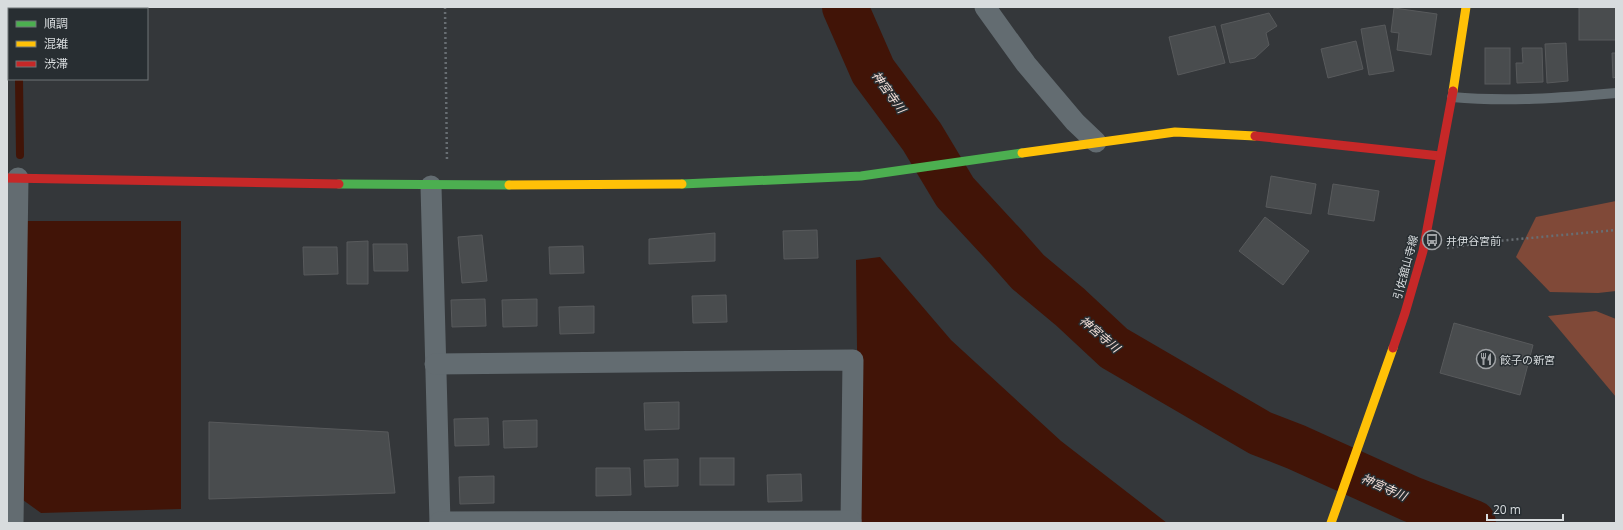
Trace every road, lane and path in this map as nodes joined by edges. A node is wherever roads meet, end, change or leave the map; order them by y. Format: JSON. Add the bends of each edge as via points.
{"nodes":[{"id":1,"x":445,"y":7,"type":"edge"},
{"id":2,"x":985,"y":7,"type":"edge"},
{"id":3,"x":1466,"y":7,"type":"edge"},
{"id":4,"x":1616,"y":93,"type":"edge"},
{"id":5,"x":1452,"y":97,"type":"junction"},
{"id":6,"x":1096,"y":142,"type":"junction"},
{"id":7,"x":1440,"y":156,"type":"junction"},
{"id":8,"x":13,"y":178,"type":"edge"},
{"id":9,"x":439,"y":186,"type":"junction"},
{"id":10,"x":1616,"y":230,"type":"edge"},
{"id":11,"x":1423,"y":251,"type":"junction"},
{"id":12,"x":436,"y":364,"type":"junction"},
{"id":13,"x":10,"y":461,"type":"edge"},
{"id":14,"x":440,"y":522,"type":"edge"},
{"id":15,"x":851,"y":522,"type":"edge"},
{"id":16,"x":13,"y":523,"type":"edge"},
{"id":17,"x":1331,"y":523,"type":"edge"}],
"edges":[{"from":1,"to":9,"type":"path"},
{"from":2,"to":6,"type":"street","via":[[1026,64],[1075,122]]},
{"from":3,"to":5,"type":"street","name":"引佐舘山寺線"},
{"from":4,"to":5,"type":"lane","via":[[1547,98]]},
{"from":5,"to":7,"type":"street","name":"引佐舘山寺線"},
{"from":6,"to":7,"type":"street","via":[[1175,132],[1242,135]]},
{"from":6,"to":9,"type":"street","via":[[861,176],[700,184]]},
{"from":7,"to":11,"type":"street","name":"引佐舘山寺線"},
{"from":8,"to":9,"type":"street"},
{"from":8,"to":13,"type":"street"},
{"from":9,"to":12,"type":"street"},
{"from":10,"to":11,"type":"path","via":[[1487,242]]},
{"from":11,"to":17,"type":"street","name":"引佐舘山寺線","via":[[1405,313]]},
{"from":12,"to":14,"type":"street"},
{"from":12,"to":15,"type":"street","via":[[853,360]]},
{"from":13,"to":16,"type":"street"},
{"from":14,"to":15,"type":"street"}]}
